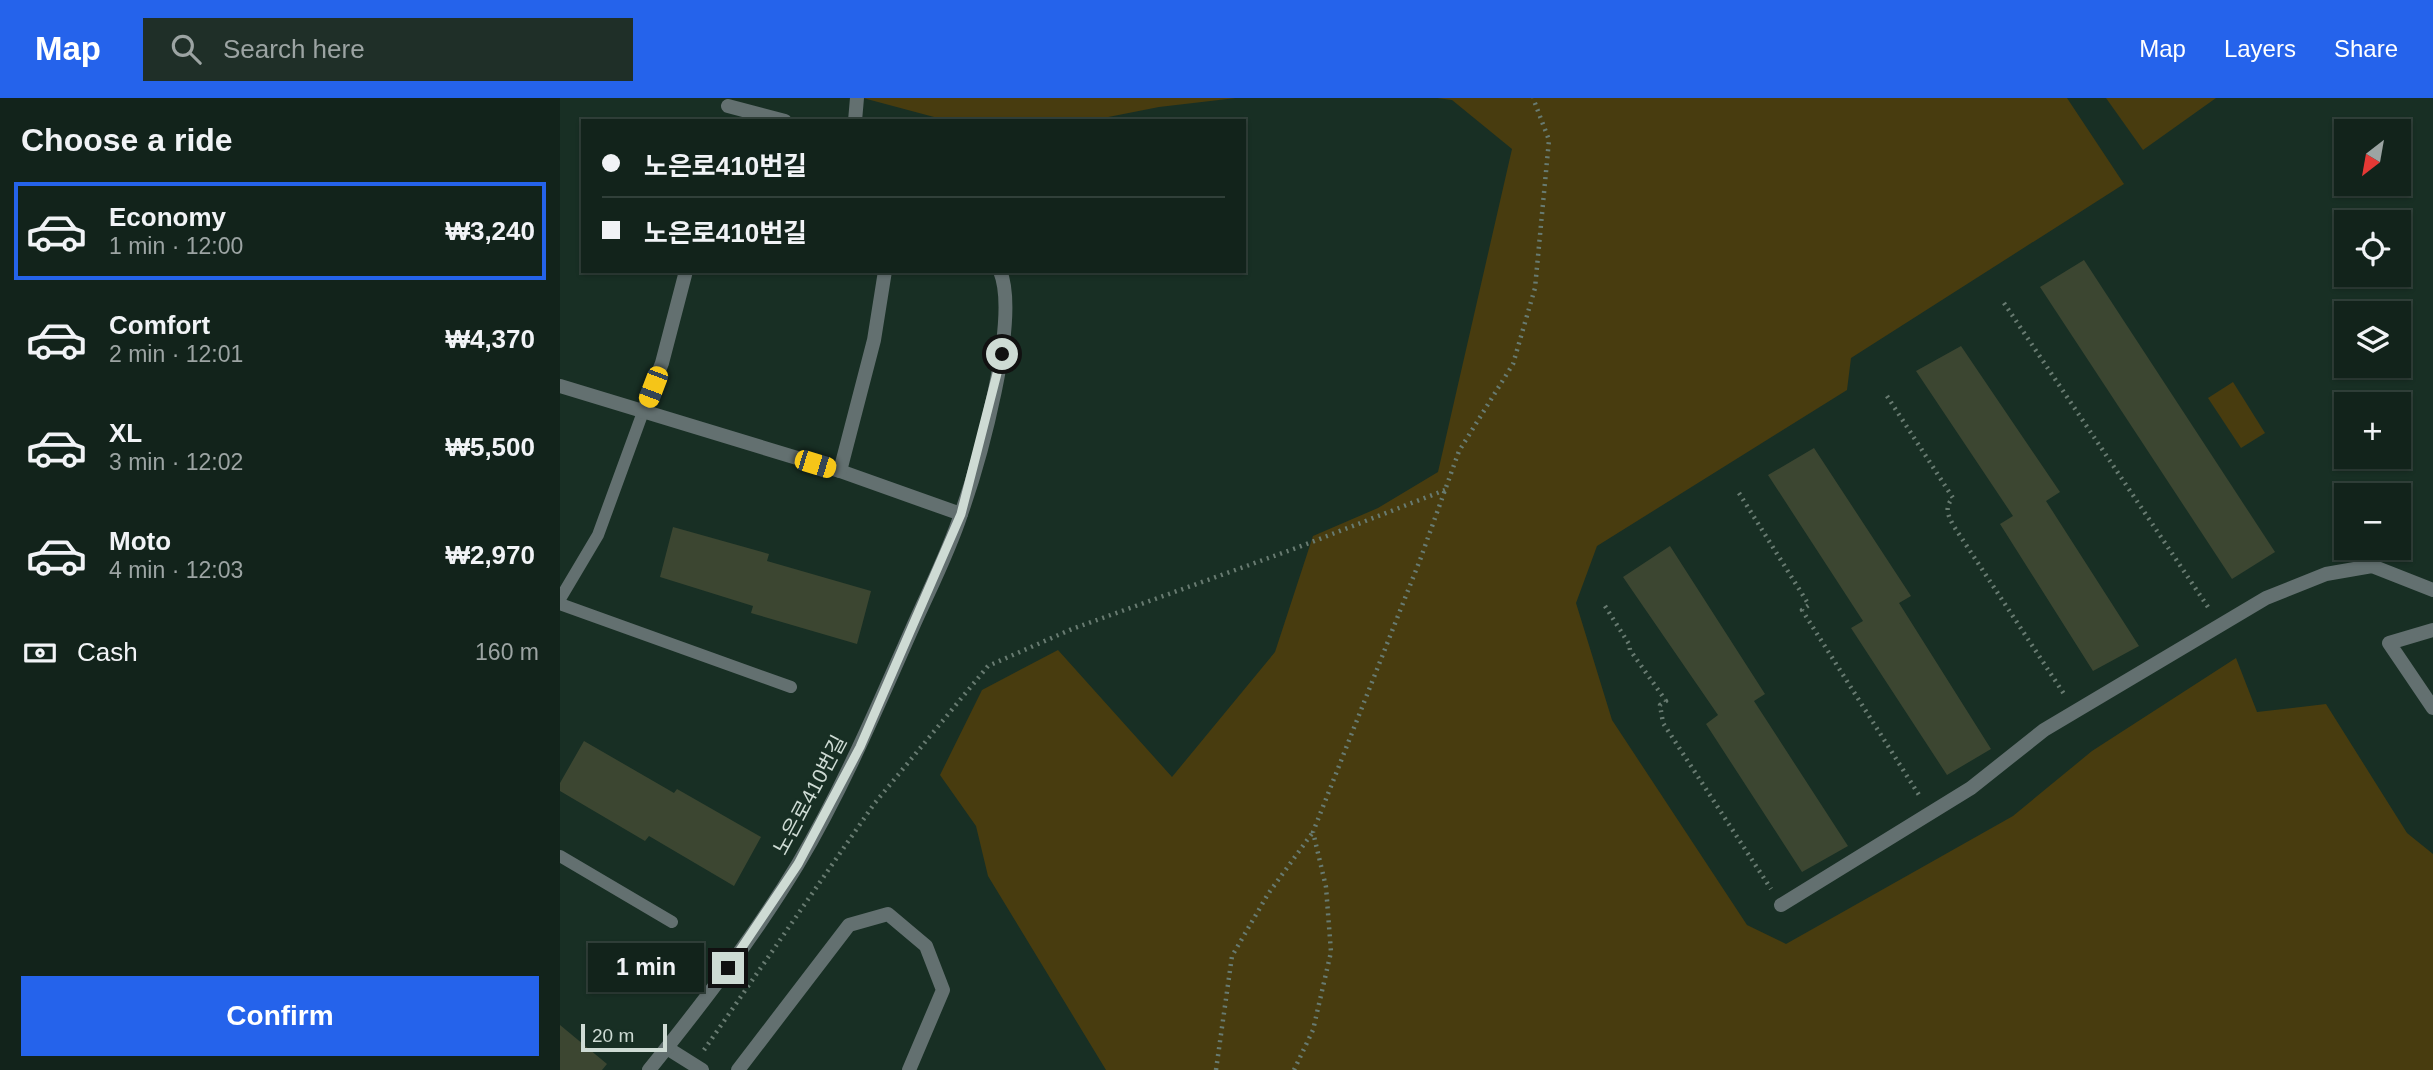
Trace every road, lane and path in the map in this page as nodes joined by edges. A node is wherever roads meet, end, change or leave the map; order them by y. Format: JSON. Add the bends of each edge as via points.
{"nodes":[{"id":1,"x":857,"y":98,"type":"edge"},
{"id":2,"x":1533,"y":98,"type":"edge"},
{"id":3,"x":728,"y":108,"type":"edge"},
{"id":4,"x":776,"y":119,"type":"edge"},
{"id":5,"x":855,"y":119,"type":"edge"},
{"id":6,"x":685,"y":273,"type":"edge"},
{"id":7,"x":886,"y":273,"type":"edge"},
{"id":8,"x":1001,"y":273,"type":"edge"},
{"id":9,"x":2004,"y":303,"type":"dead end"},
{"id":10,"x":560,"y":386,"type":"edge"},
{"id":11,"x":1887,"y":396,"type":"dead end"},
{"id":12,"x":643,"y":412,"type":"junction"},
{"id":13,"x":840,"y":471,"type":"junction"},
{"id":14,"x":1445,"y":490,"type":"junction"},
{"id":15,"x":1739,"y":494,"type":"dead end"},
{"id":16,"x":961,"y":514,"type":"junction"},
{"id":17,"x":2433,"y":590,"type":"edge"},
{"id":18,"x":560,"y":601,"type":"edge"},
{"id":19,"x":1605,"y":606,"type":"dead end"},
{"id":20,"x":2220,"y":625,"type":"junction"},
{"id":21,"x":2433,"y":630,"type":"edge"},
{"id":22,"x":791,"y":687,"type":"dead end"},
{"id":23,"x":2433,"y":708,"type":"edge"},
{"id":24,"x":2076,"y":712,"type":"junction"},
{"id":25,"x":1931,"y":813,"type":"junction"},
{"id":26,"x":1313,"y":832,"type":"junction"},
{"id":27,"x":560,"y":856,"type":"edge"},
{"id":28,"x":1782,"y":905,"type":"joint"},
{"id":29,"x":672,"y":922,"type":"dead end"},
{"id":30,"x":667,"y":1048,"type":"junction"},
{"id":31,"x":698,"y":1068,"type":"edge"},
{"id":32,"x":649,"y":1070,"type":"edge"},
{"id":33,"x":738,"y":1070,"type":"edge"},
{"id":34,"x":909,"y":1070,"type":"edge"},
{"id":35,"x":1216,"y":1070,"type":"edge"},
{"id":36,"x":1294,"y":1070,"type":"edge"}],
"edges":[{"from":1,"to":5,"type":"street"},
{"from":2,"to":14,"type":"path","via":[[1549,140],[1535,288],[1513,364],[1459,451]]},
{"from":3,"to":4,"type":"street"},
{"from":6,"to":12,"type":"street","via":[[662,363]]},
{"from":7,"to":13,"type":"street","via":[[874,340]]},
{"from":8,"to":16,"type":"street","name":"노은로410번길","via":[[1006,326],[998,381]]},
{"from":9,"to":20,"type":"path"},
{"from":10,"to":12,"type":"street"},
{"from":11,"to":24,"type":"path","via":[[1953,498],[1947,514],[1953,525]]},
{"from":12,"to":13,"type":"street"},
{"from":12,"to":18,"type":"lane","via":[[598,534]]},
{"from":13,"to":16,"type":"street"},
{"from":14,"to":26,"type":"path"},
{"from":14,"to":31,"type":"path","via":[[1072,629],[988,666],[874,804]]},
{"from":15,"to":25,"type":"path","via":[[1809,605],[1802,610]]},
{"from":16,"to":30,"type":"street","name":"노은로410번길","via":[[860,747],[798,864],[714,989]]},
{"from":17,"to":20,"type":"street","via":[[2372,566],[2344,569],[2266,597]]},
{"from":18,"to":22,"type":"lane"},
{"from":19,"to":28,"type":"path","via":[[1666,701],[1660,705],[1663,723]]},
{"from":20,"to":24,"type":"street"},
{"from":21,"to":23,"type":"street","via":[[2389,643]]},
{"from":24,"to":25,"type":"street","via":[[2044,730],[1971,788]]},
{"from":25,"to":28,"type":"street"},
{"from":26,"to":35,"type":"path","via":[[1268,894],[1232,956]]},
{"from":26,"to":36,"type":"path","via":[[1326,887],[1331,951],[1313,1030]]},
{"from":27,"to":29,"type":"lane"},
{"from":30,"to":31,"type":"street"},
{"from":30,"to":32,"type":"street","name":"노은로410번길"},
{"from":33,"to":34,"type":"street","via":[[849,925],[888,914],[926,946],[943,990]]}]}
